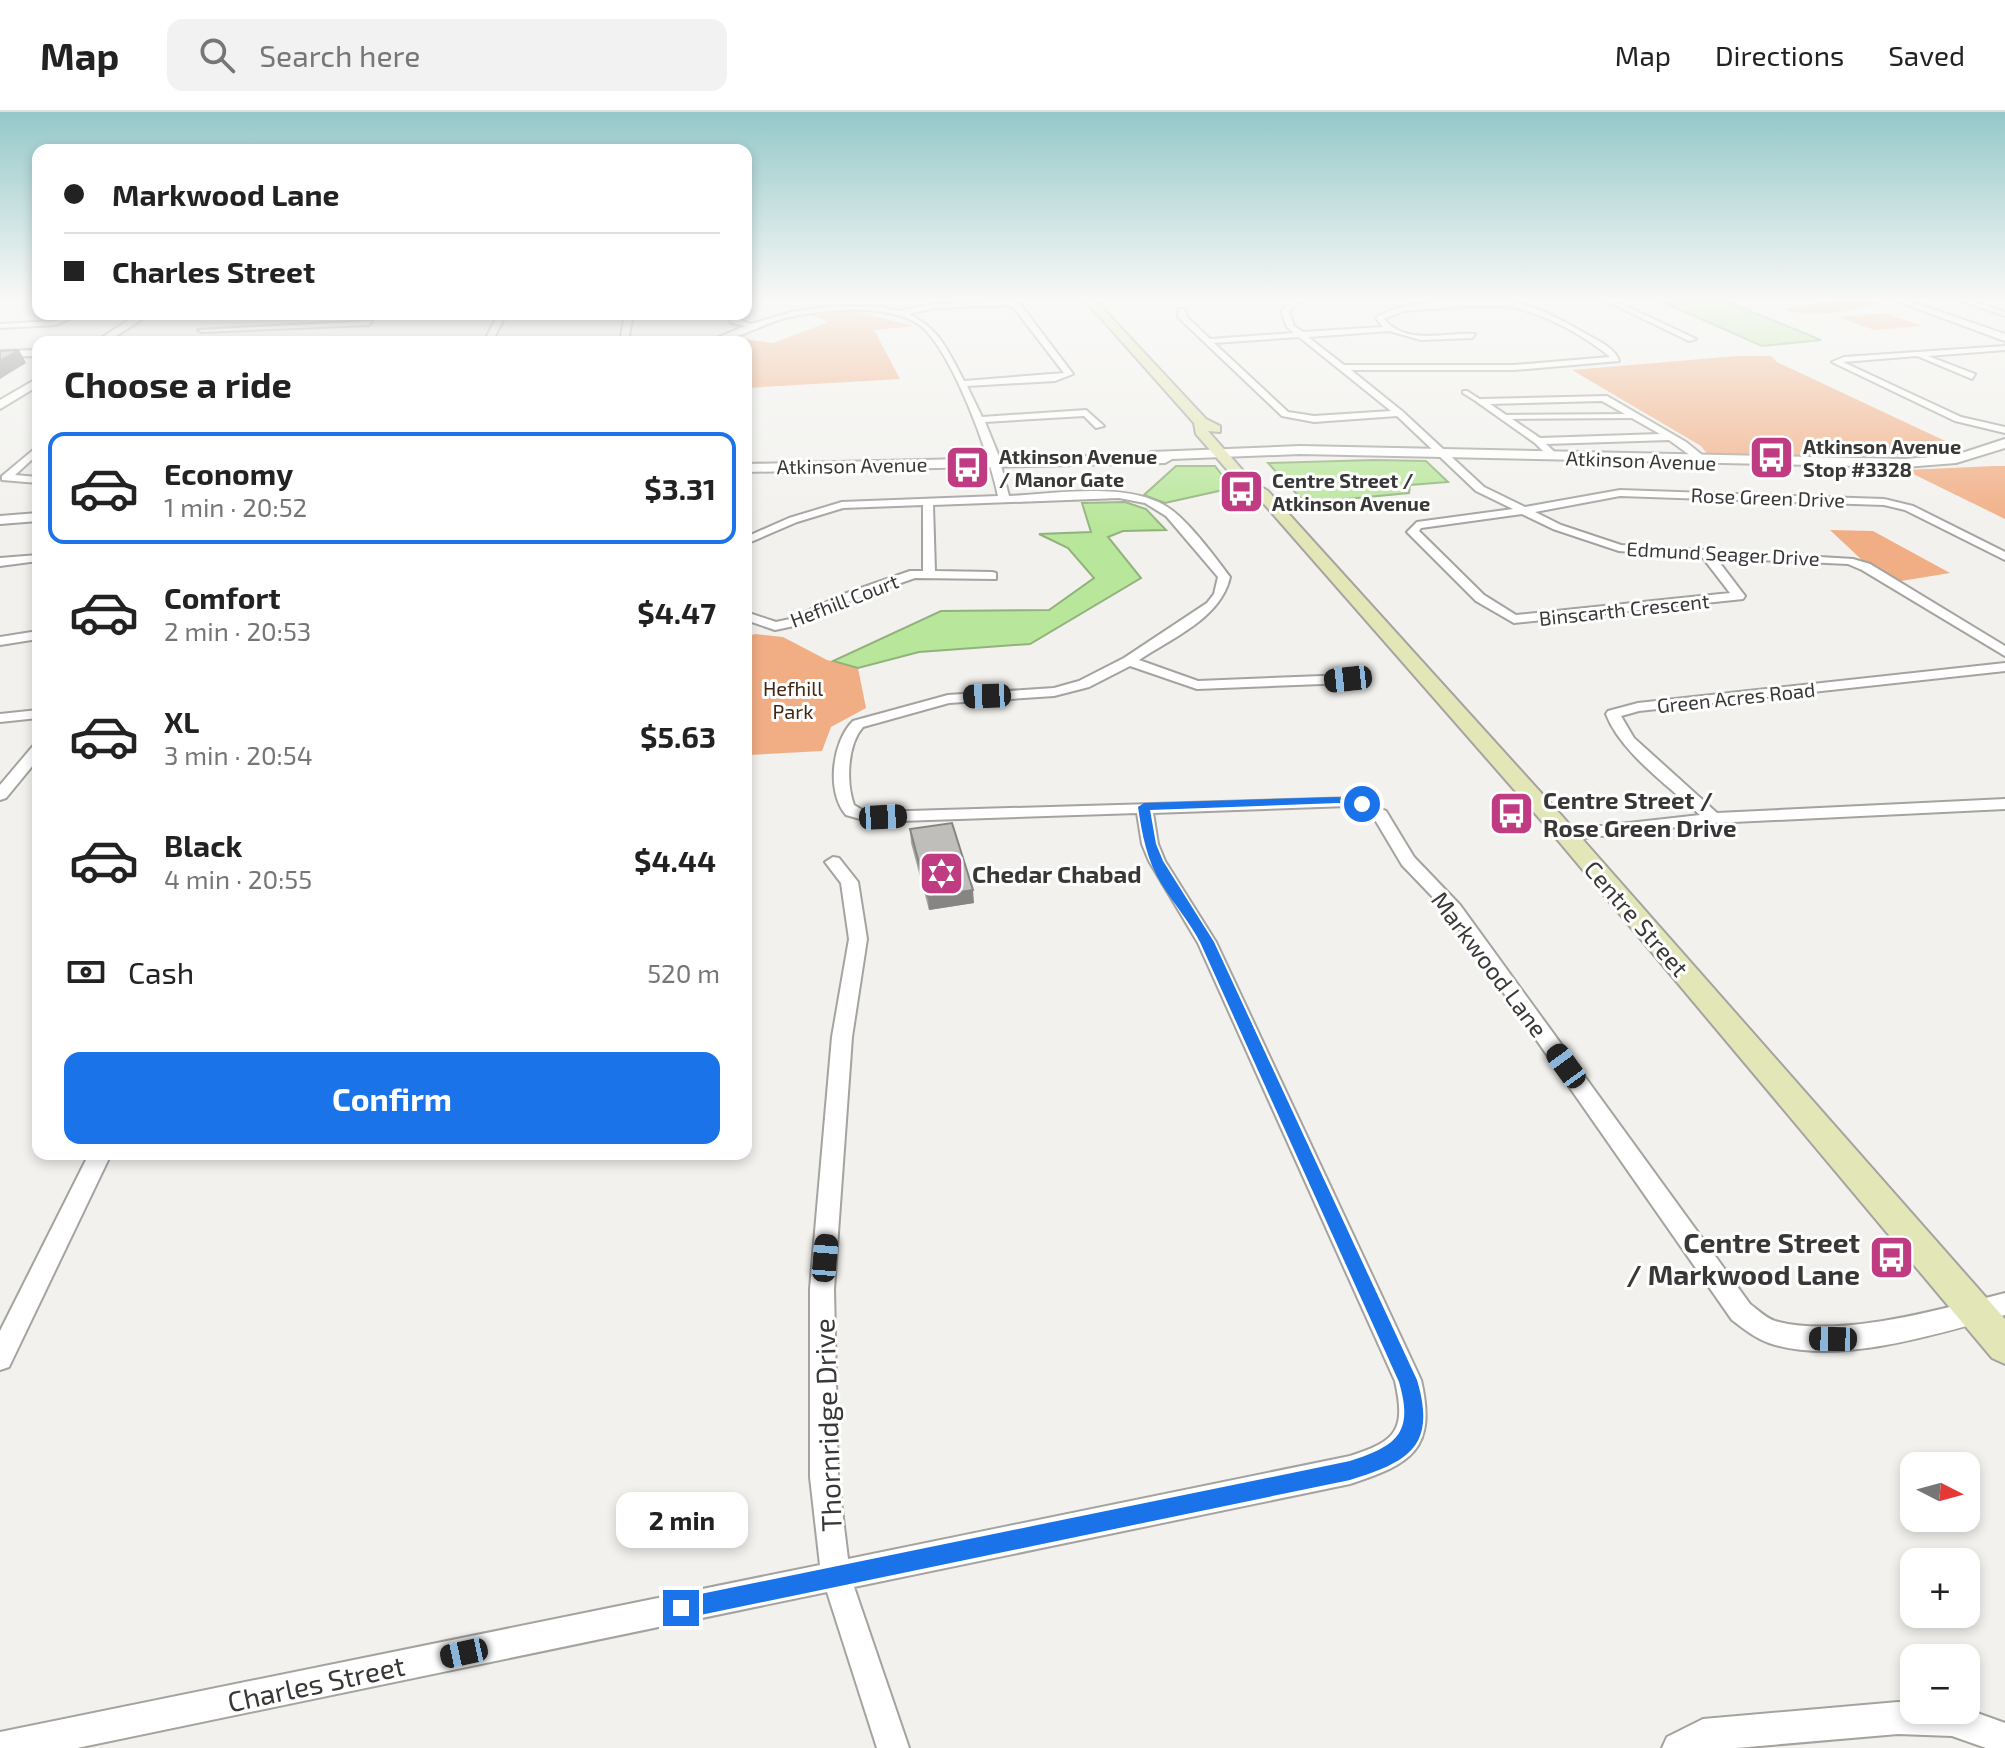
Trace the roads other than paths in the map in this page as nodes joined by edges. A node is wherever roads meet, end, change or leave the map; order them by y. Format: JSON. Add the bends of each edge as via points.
{"nodes":[{"id":1,"x":956,"y":375,"type":"edge"},
{"id":2,"x":1064,"y":375,"type":"edge"},
{"id":3,"x":1159,"y":375,"type":"edge"},
{"id":4,"x":1247,"y":375,"type":"edge"},
{"id":5,"x":1352,"y":375,"type":"edge"},
{"id":6,"x":1865,"y":375,"type":"edge"},
{"id":7,"x":961,"y":384,"type":"junction"},
{"id":8,"x":32,"y":385,"type":"edge"},
{"id":9,"x":1465,"y":392,"type":"dead end"},
{"id":10,"x":1481,"y":402,"type":"junction"},
{"id":11,"x":0,"y":405,"type":"edge"},
{"id":12,"x":1399,"y":413,"type":"junction"},
{"id":13,"x":1633,"y":416,"type":"junction"},
{"id":14,"x":1503,"y":417,"type":"junction"},
{"id":15,"x":980,"y":420,"type":"junction"},
{"id":16,"x":1099,"y":426,"type":"dead end"},
{"id":17,"x":2005,"y":430,"type":"edge"},
{"id":18,"x":1668,"y":437,"type":"junction"},
{"id":19,"x":1538,"y":441,"type":"junction"},
{"id":20,"x":2005,"y":443,"type":"edge"},
{"id":21,"x":32,"y":454,"type":"edge"},
{"id":22,"x":1442,"y":454,"type":"junction"},
{"id":23,"x":1231,"y":455,"type":"junction"},
{"id":24,"x":1555,"y":457,"type":"junction"},
{"id":25,"x":997,"y":461,"type":"junction"},
{"id":26,"x":1706,"y":462,"type":"junction"},
{"id":27,"x":752,"y":468,"type":"edge"},
{"id":28,"x":32,"y":480,"type":"edge"},
{"id":29,"x":1004,"y":498,"type":"junction"},
{"id":30,"x":928,"y":500,"type":"junction"},
{"id":31,"x":1520,"y":511,"type":"junction"},
{"id":32,"x":32,"y":517,"type":"edge"},
{"id":33,"x":0,"y":520,"type":"edge"},
{"id":34,"x":752,"y":527,"type":"edge"},
{"id":35,"x":766,"y":533,"type":"junction"},
{"id":36,"x":752,"y":539,"type":"edge"},
{"id":37,"x":1707,"y":555,"type":"junction"},
{"id":38,"x":2005,"y":557,"type":"edge"},
{"id":39,"x":32,"y":559,"type":"edge"},
{"id":40,"x":0,"y":562,"type":"edge"},
{"id":41,"x":929,"y":572,"type":"junction"},
{"id":42,"x":992,"y":576,"type":"dead end"},
{"id":43,"x":752,"y":618,"type":"edge"},
{"id":44,"x":32,"y":636,"type":"edge"},
{"id":45,"x":0,"y":641,"type":"edge"},
{"id":46,"x":2005,"y":652,"type":"edge"},
{"id":47,"x":1129,"y":661,"type":"junction"},
{"id":48,"x":2005,"y":667,"type":"edge"},
{"id":49,"x":1348,"y":679,"type":"dead end"},
{"id":50,"x":32,"y":715,"type":"edge"},
{"id":51,"x":0,"y":718,"type":"edge"},
{"id":52,"x":32,"y":756,"type":"edge"},
{"id":53,"x":0,"y":795,"type":"edge"},
{"id":54,"x":2005,"y":804,"type":"edge"},
{"id":55,"x":1144,"y":807,"type":"junction"},
{"id":56,"x":1713,"y":818,"type":"junction"},
{"id":57,"x":1566,"y":835,"type":"junction"},
{"id":58,"x":833,"y":862,"type":"dead end"},
{"id":59,"x":97,"y":1160,"type":"edge"},
{"id":60,"x":2005,"y":1304,"type":"edge"},
{"id":61,"x":1975,"y":1312,"type":"junction"},
{"id":62,"x":2005,"y":1346,"type":"edge"},
{"id":63,"x":0,"y":1358,"type":"edge"},
{"id":64,"x":836,"y":1576,"type":"junction"},
{"id":65,"x":2005,"y":1739,"type":"edge"},
{"id":66,"x":0,"y":1748,"type":"edge"},
{"id":67,"x":893,"y":1748,"type":"edge"},
{"id":68,"x":1678,"y":1748,"type":"edge"}],
"edges":[{"from":1,"to":7,"type":"street"},
{"from":2,"to":7,"type":"street"},
{"from":3,"to":23,"type":"main road","name":"Centre Street","via":[[1201,422],[1216,429]]},
{"from":4,"to":12,"type":"street","via":[[1291,416]]},
{"from":5,"to":12,"type":"street","name":"Edmund Seager Drive"},
{"from":6,"to":17,"type":"street","via":[[1958,419]]},
{"from":7,"to":15,"type":"street"},
{"from":8,"to":11,"type":"street"},
{"from":9,"to":10,"type":"street"},
{"from":10,"to":13,"type":"street","via":[[1604,398]]},
{"from":10,"to":14,"type":"street"},
{"from":12,"to":22,"type":"street","name":"Edmund Seager Drive"},
{"from":13,"to":14,"type":"street"},
{"from":13,"to":18,"type":"street"},
{"from":14,"to":19,"type":"street"},
{"from":15,"to":16,"type":"street","via":[[1086,413]]},
{"from":15,"to":25,"type":"street"},
{"from":18,"to":19,"type":"street"},
{"from":18,"to":26,"type":"street"},
{"from":19,"to":24,"type":"street"},
{"from":20,"to":26,"type":"street","name":"Atkinson Avenue","via":[[1970,457],[1933,462]]},
{"from":21,"to":28,"type":"street","via":[[6,478]]},
{"from":22,"to":23,"type":"street","name":"Atkinson Avenue"},
{"from":22,"to":24,"type":"street","name":"Atkinson Avenue"},
{"from":22,"to":31,"type":"street","name":"Edmund Seager Drive","via":[[1480,489]]},
{"from":23,"to":25,"type":"street","name":"Atkinson Avenue"},
{"from":23,"to":57,"type":"main road","name":"Centre Street","via":[[1263,484],[1263,494]]},
{"from":24,"to":26,"type":"street","name":"Atkinson Avenue"},
{"from":25,"to":27,"type":"street","name":"Atkinson Avenue"},
{"from":25,"to":29,"type":"street"},
{"from":29,"to":30,"type":"street"},
{"from":29,"to":47,"type":"street","via":[[1138,497],[1170,514],[1219,569],[1224,585],[1211,606]]},
{"from":30,"to":35,"type":"street","via":[[842,505]]},
{"from":30,"to":41,"type":"street"},
{"from":31,"to":37,"type":"street","name":"Edmund Seager Drive","via":[[1619,548]]},
{"from":31,"to":37,"type":"street","name":"Binscarth Crescent","via":[[1417,525],[1413,532],[1480,598],[1514,619],[1739,596]]},
{"from":31,"to":38,"type":"street","name":"Rose Green Drive","via":[[1620,493],[1884,502],[1909,508]]},
{"from":32,"to":33,"type":"street"},
{"from":34,"to":35,"type":"street"},
{"from":35,"to":36,"type":"street"},
{"from":37,"to":46,"type":"street","name":"Edmund Seager Drive","via":[[1849,561]]},
{"from":39,"to":40,"type":"street"},
{"from":41,"to":42,"type":"street","name":"Hefhill Court"},
{"from":41,"to":43,"type":"street","name":"Hefhill Court","via":[[875,587],[794,622],[775,626]]},
{"from":44,"to":45,"type":"street"},
{"from":47,"to":49,"type":"street","via":[[1197,685]]},
{"from":47,"to":55,"type":"street","name":"Markwood Lane","via":[[1096,680],[1063,690],[948,699],[858,724],[846,741],[843,794],[851,811],[875,817]]},
{"from":48,"to":56,"type":"street","name":"Green Acres Road","via":[[1613,714],[1629,741]]},
{"from":50,"to":51,"type":"street"},
{"from":52,"to":53,"type":"street"},
{"from":54,"to":56,"type":"street"},
{"from":55,"to":61,"type":"street","name":"Markwood Lane","via":[[1338,800],[1374,810],[1408,861],[1454,909],[1741,1312],[1768,1332],[1833,1339]]},
{"from":55,"to":64,"type":"street","name":"Charles Street","via":[[1161,871],[1207,942],[1408,1380],[1416,1408],[1414,1424],[1390,1458],[1350,1470]]},
{"from":56,"to":57,"type":"street"},
{"from":57,"to":61,"type":"main road","name":"Centre Street"},
{"from":58,"to":64,"type":"street","name":"Thornridge Drive","via":[[849,882],[858,939],[842,1037],[821,1322],[824,1477]]},
{"from":59,"to":63,"type":"street"},
{"from":60,"to":61,"type":"street","name":"Markwood Lane"},
{"from":61,"to":62,"type":"main road","name":"Centre Street"},
{"from":64,"to":66,"type":"street","name":"Charles Street"},
{"from":64,"to":67,"type":"street","name":"Thornridge Drive"},
{"from":65,"to":68,"type":"street","via":[[1952,1720],[1898,1718],[1703,1735]]}]}
